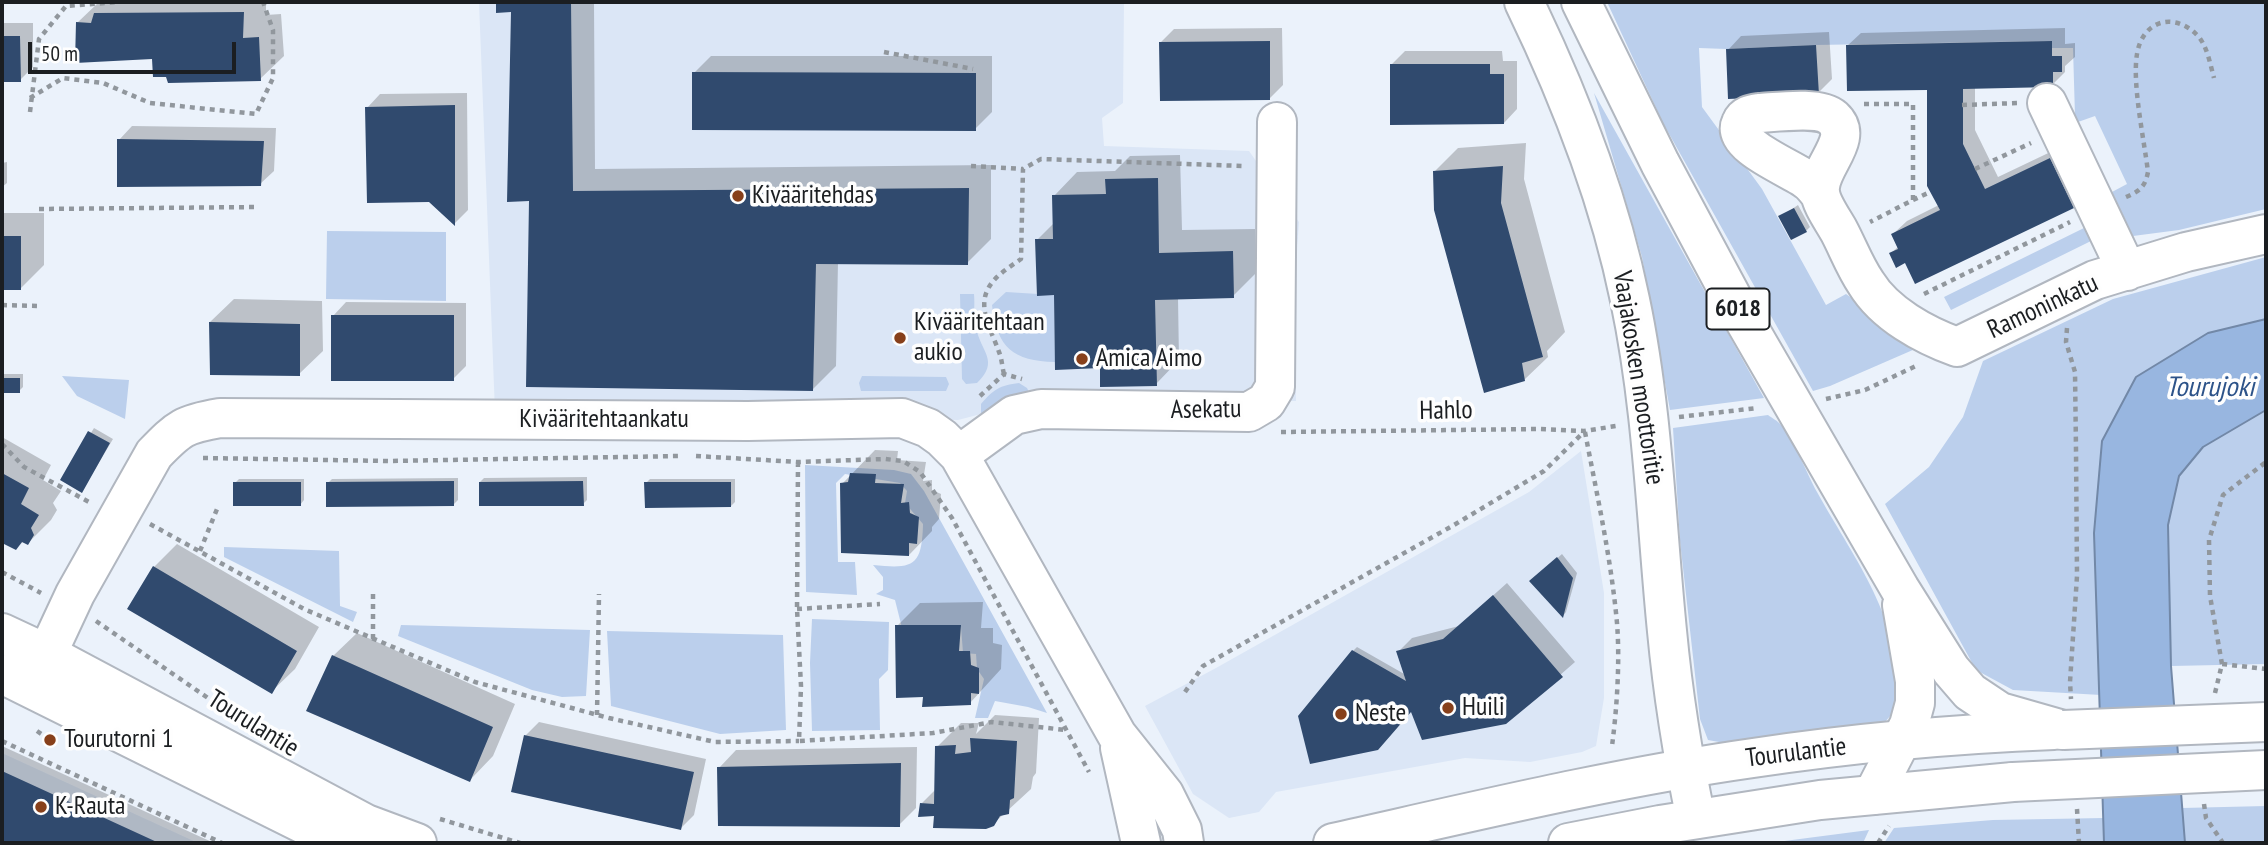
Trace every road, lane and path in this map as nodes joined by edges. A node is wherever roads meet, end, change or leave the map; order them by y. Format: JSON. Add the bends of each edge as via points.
{"nodes":[{"id":1,"x":119,"y":2,"type":"edge"},
{"id":2,"x":263,"y":2,"type":"edge"},
{"id":3,"x":1528,"y":10,"type":"edge"},
{"id":4,"x":1586,"y":12,"type":"edge"},
{"id":5,"x":884,"y":52,"type":"dead end"},
{"id":6,"x":973,"y":69,"type":"dead end"},
{"id":7,"x":2214,"y":78,"type":"dead end"},
{"id":8,"x":30,"y":98,"type":"junction"},
{"id":9,"x":1858,"y":104,"type":"dead end"},
{"id":10,"x":1962,"y":105,"type":"dead end"},
{"id":11,"x":30,"y":112,"type":"dead end"},
{"id":12,"x":2053,"y":116,"type":"junction"},
{"id":13,"x":1277,"y":122,"type":"dead end"},
{"id":14,"x":971,"y":166,"type":"dead end"},
{"id":15,"x":1277,"y":166,"type":"junction"},
{"id":16,"x":1023,"y":169,"type":"junction"},
{"id":17,"x":1975,"y":169,"type":"dead end"},
{"id":18,"x":1930,"y":192,"type":"dead end"},
{"id":19,"x":1819,"y":193,"type":"dead end"},
{"id":20,"x":1913,"y":200,"type":"junction"},
{"id":21,"x":258,"y":207,"type":"dead end"},
{"id":22,"x":2097,"y":208,"type":"junction"},
{"id":23,"x":39,"y":209,"type":"dead end"},
{"id":24,"x":1865,"y":213,"type":"dead end"},
{"id":25,"x":1870,"y":222,"type":"junction"},
{"id":26,"x":1876,"y":233,"type":"dead end"},
{"id":27,"x":2266,"y":234,"type":"edge"},
{"id":28,"x":2127,"y":271,"type":"junction"},
{"id":29,"x":1923,"y":294,"type":"junction"},
{"id":30,"x":2064,"y":296,"type":"junction"},
{"id":31,"x":1917,"y":298,"type":"dead end"},
{"id":32,"x":2,"y":305,"type":"edge"},
{"id":33,"x":39,"y":306,"type":"dead end"},
{"id":34,"x":1930,"y":306,"type":"dead end"},
{"id":35,"x":1957,"y":347,"type":"junction"},
{"id":36,"x":1004,"y":374,"type":"dead end"},
{"id":37,"x":1826,"y":399,"type":"dead end"},
{"id":38,"x":1761,"y":408,"type":"dead end"},
{"id":39,"x":1679,"y":417,"type":"dead end"},
{"id":40,"x":1616,"y":426,"type":"dead end"},
{"id":41,"x":1584,"y":431,"type":"junction"},
{"id":42,"x":1275,"y":432,"type":"dead end"},
{"id":43,"x":2,"y":444,"type":"edge"},
{"id":44,"x":959,"y":455,"type":"junction"},
{"id":45,"x":198,"y":458,"type":"dead end"},
{"id":46,"x":2266,"y":461,"type":"edge"},
{"id":47,"x":798,"y":462,"type":"junction"},
{"id":48,"x":110,"y":508,"type":"junction"},
{"id":49,"x":967,"y":508,"type":"junction"},
{"id":50,"x":217,"y":509,"type":"dead end"},
{"id":51,"x":200,"y":551,"type":"junction"},
{"id":52,"x":2,"y":572,"type":"edge"},
{"id":53,"x":1900,"y":589,"type":"junction"},
{"id":54,"x":373,"y":594,"type":"dead end"},
{"id":55,"x":599,"y":594,"type":"dead end"},
{"id":56,"x":880,"y":604,"type":"dead end"},
{"id":57,"x":797,"y":609,"type":"junction"},
{"id":58,"x":90,"y":614,"type":"junction"},
{"id":59,"x":2,"y":633,"type":"edge"},
{"id":60,"x":373,"y":639,"type":"junction"},
{"id":61,"x":47,"y":654,"type":"junction"},
{"id":62,"x":2222,"y":664,"type":"dead end"},
{"id":63,"x":2,"y":674,"type":"edge"},
{"id":64,"x":1185,"y":692,"type":"dead end"},
{"id":65,"x":230,"y":712,"type":"dead end"},
{"id":66,"x":597,"y":715,"type":"junction"},
{"id":67,"x":2067,"y":719,"type":"junction"},
{"id":68,"x":2001,"y":722,"type":"junction"},
{"id":69,"x":2266,"y":722,"type":"edge"},
{"id":70,"x":1067,"y":730,"type":"junction"},
{"id":71,"x":1117,"y":735,"type":"junction"},
{"id":72,"x":2,"y":741,"type":"edge"},
{"id":73,"x":799,"y":741,"type":"junction"},
{"id":74,"x":1900,"y":741,"type":"junction"},
{"id":75,"x":1612,"y":746,"type":"dead end"},
{"id":76,"x":1686,"y":770,"type":"junction"},
{"id":77,"x":2266,"y":770,"type":"edge"},
{"id":78,"x":1090,"y":773,"type":"dead end"},
{"id":79,"x":2077,"y":803,"type":"dead end"},
{"id":80,"x":1883,"y":806,"type":"junction"},
{"id":81,"x":1696,"y":819,"type":"junction"},
{"id":82,"x":425,"y":830,"type":"edge"},
{"id":83,"x":222,"y":843,"type":"edge"},
{"id":84,"x":342,"y":843,"type":"edge"},
{"id":85,"x":520,"y":843,"type":"edge"},
{"id":86,"x":1141,"y":843,"type":"edge"},
{"id":87,"x":1184,"y":843,"type":"edge"},
{"id":88,"x":1333,"y":843,"type":"edge"},
{"id":89,"x":1568,"y":843,"type":"edge"},
{"id":90,"x":1878,"y":843,"type":"edge"},
{"id":91,"x":2079,"y":843,"type":"edge"}],
"edges":[{"from":1,"to":8,"type":"path","via":[[66,6],[40,39]]},
{"from":2,"to":8,"type":"path","via":[[273,30],[273,78],[256,114],[150,103],[103,83],[63,78]]},
{"from":3,"to":76,"type":"main road","name":"Vaajakosken moottoritie","via":[[1606,201],[1631,301]]},
{"from":4,"to":53,"type":"main road","number":"6018","via":[[1736,306]]},
{"from":5,"to":6,"type":"path"},
{"from":7,"to":22,"type":"path","via":[[2198,35],[2183,24],[2170,19],[2157,23],[2144,37],[2135,70],[2146,185]]},
{"from":8,"to":11,"type":"path"},
{"from":9,"to":20,"type":"path","via":[[1913,104]]},
{"from":10,"to":12,"type":"path"},
{"from":12,"to":17,"type":"path"},
{"from":12,"to":22,"type":"main road"},
{"from":13,"to":15,"type":"main road","name":"Asekatu"},
{"from":14,"to":16,"type":"path"},
{"from":15,"to":16,"type":"path","via":[[1041,159]]},
{"from":15,"to":44,"type":"main road","name":"Asekatu","via":[[1275,387],[1266,402],[1249,412],[1041,409],[1014,415]]},
{"from":16,"to":36,"type":"path","via":[[1021,259],[987,289],[985,302],[986,320]]},
{"from":18,"to":20,"type":"path"},
{"from":19,"to":35,"type":"main road","via":[[1875,296],[1916,328]]},
{"from":20,"to":25,"type":"path"},
{"from":21,"to":23,"type":"path"},
{"from":22,"to":28,"type":"main road"},
{"from":22,"to":29,"type":"path"},
{"from":24,"to":25,"type":"path"},
{"from":25,"to":26,"type":"path"},
{"from":27,"to":28,"type":"main road","name":"Ramoninkatu"},
{"from":28,"to":30,"type":"main road","name":"Ramoninkatu"},
{"from":29,"to":31,"type":"path"},
{"from":29,"to":34,"type":"path"},
{"from":30,"to":35,"type":"main road","name":"Ramoninkatu"},
{"from":30,"to":67,"type":"path","via":[[2066,342],[2075,372],[2077,576]]},
{"from":32,"to":33,"type":"path"},
{"from":35,"to":37,"type":"path","name":"Ramoninkatu","via":[[1865,390]]},
{"from":38,"to":39,"type":"path"},
{"from":40,"to":41,"type":"path","name":"Hahlo"},
{"from":41,"to":42,"type":"path","name":"Hahlo"},
{"from":41,"to":64,"type":"path","via":[[1544,471],[1203,666]]},
{"from":41,"to":75,"type":"path","via":[[1617,625]]},
{"from":43,"to":48,"type":"path","via":[[24,467]]},
{"from":44,"to":48,"type":"main road","name":"Kivääritehtaankatu","via":[[935,433],[902,418],[220,418],[192,422],[170,437]]},
{"from":44,"to":49,"type":"main road","name":"Kivääritehtaankatu"},
{"from":45,"to":47,"type":"path","via":[[388,461],[693,456]]},
{"from":46,"to":62,"type":"path","via":[[2223,495],[2209,540],[2210,596]]},
{"from":47,"to":49,"type":"path","via":[[903,461]]},
{"from":47,"to":57,"type":"path"},
{"from":48,"to":51,"type":"path"},
{"from":48,"to":58,"type":"main road","name":"Kivääritehtaankatu","via":[[75,594]]},
{"from":49,"to":70,"type":"path"},
{"from":49,"to":71,"type":"main road","name":"Kivääritehtaankatu"},
{"from":50,"to":51,"type":"path"},
{"from":51,"to":60,"type":"path","via":[[304,609]]},
{"from":52,"to":58,"type":"path","name":"Tourulantie"},
{"from":53,"to":68,"type":"main road","number":"6018","via":[[1955,675]]},
{"from":53,"to":74,"type":"main road","via":[[1915,681],[1913,715]]},
{"from":54,"to":60,"type":"path"},
{"from":55,"to":66,"type":"path"},
{"from":56,"to":57,"type":"path"},
{"from":57,"to":73,"type":"path"},
{"from":58,"to":61,"type":"main road","name":"Kivääritehtaankatu"},
{"from":58,"to":65,"type":"path","name":"Tourulantie"},
{"from":59,"to":61,"type":"main road","name":"Tourulantie"},
{"from":60,"to":66,"type":"path","via":[[475,682]]},
{"from":61,"to":82,"type":"main road","name":"Tourulantie","via":[[366,824]]},
{"from":63,"to":84,"type":"main road"},
{"from":66,"to":73,"type":"path","via":[[715,742]]},
{"from":67,"to":68,"type":"main road","number":"6018"},
{"from":67,"to":69,"type":"main road","bridge":true},
{"from":68,"to":74,"type":"main road","name":"Tourulantie"},
{"from":70,"to":73,"type":"path","via":[[992,722],[933,733]]},
{"from":70,"to":78,"type":"path"},
{"from":71,"to":86,"type":"main road","name":"Kivääritehtaankatu"},
{"from":71,"to":87,"type":"main road","name":"Kivääritehtaankatu","via":[[1164,794]]},
{"from":72,"to":83,"type":"path"},
{"from":74,"to":76,"type":"main road","name":"Tourulantie"},
{"from":74,"to":80,"type":"main road"},
{"from":76,"to":81,"type":"main road","name":"Vaajakosken moottoritie"},
{"from":76,"to":88,"type":"main road","name":"Tourulantie"},
{"from":77,"to":80,"type":"main road","name":"Tourulantie","bridge":true,"via":[[2013,782]]},
{"from":79,"to":91,"type":"path"},
{"from":80,"to":81,"type":"main road","name":"Tourulantie","via":[[1820,800]]},
{"from":80,"to":90,"type":"path"},
{"from":81,"to":89,"type":"main road","name":"Tourulantie"},
{"from":82,"to":85,"type":"path"}]}
